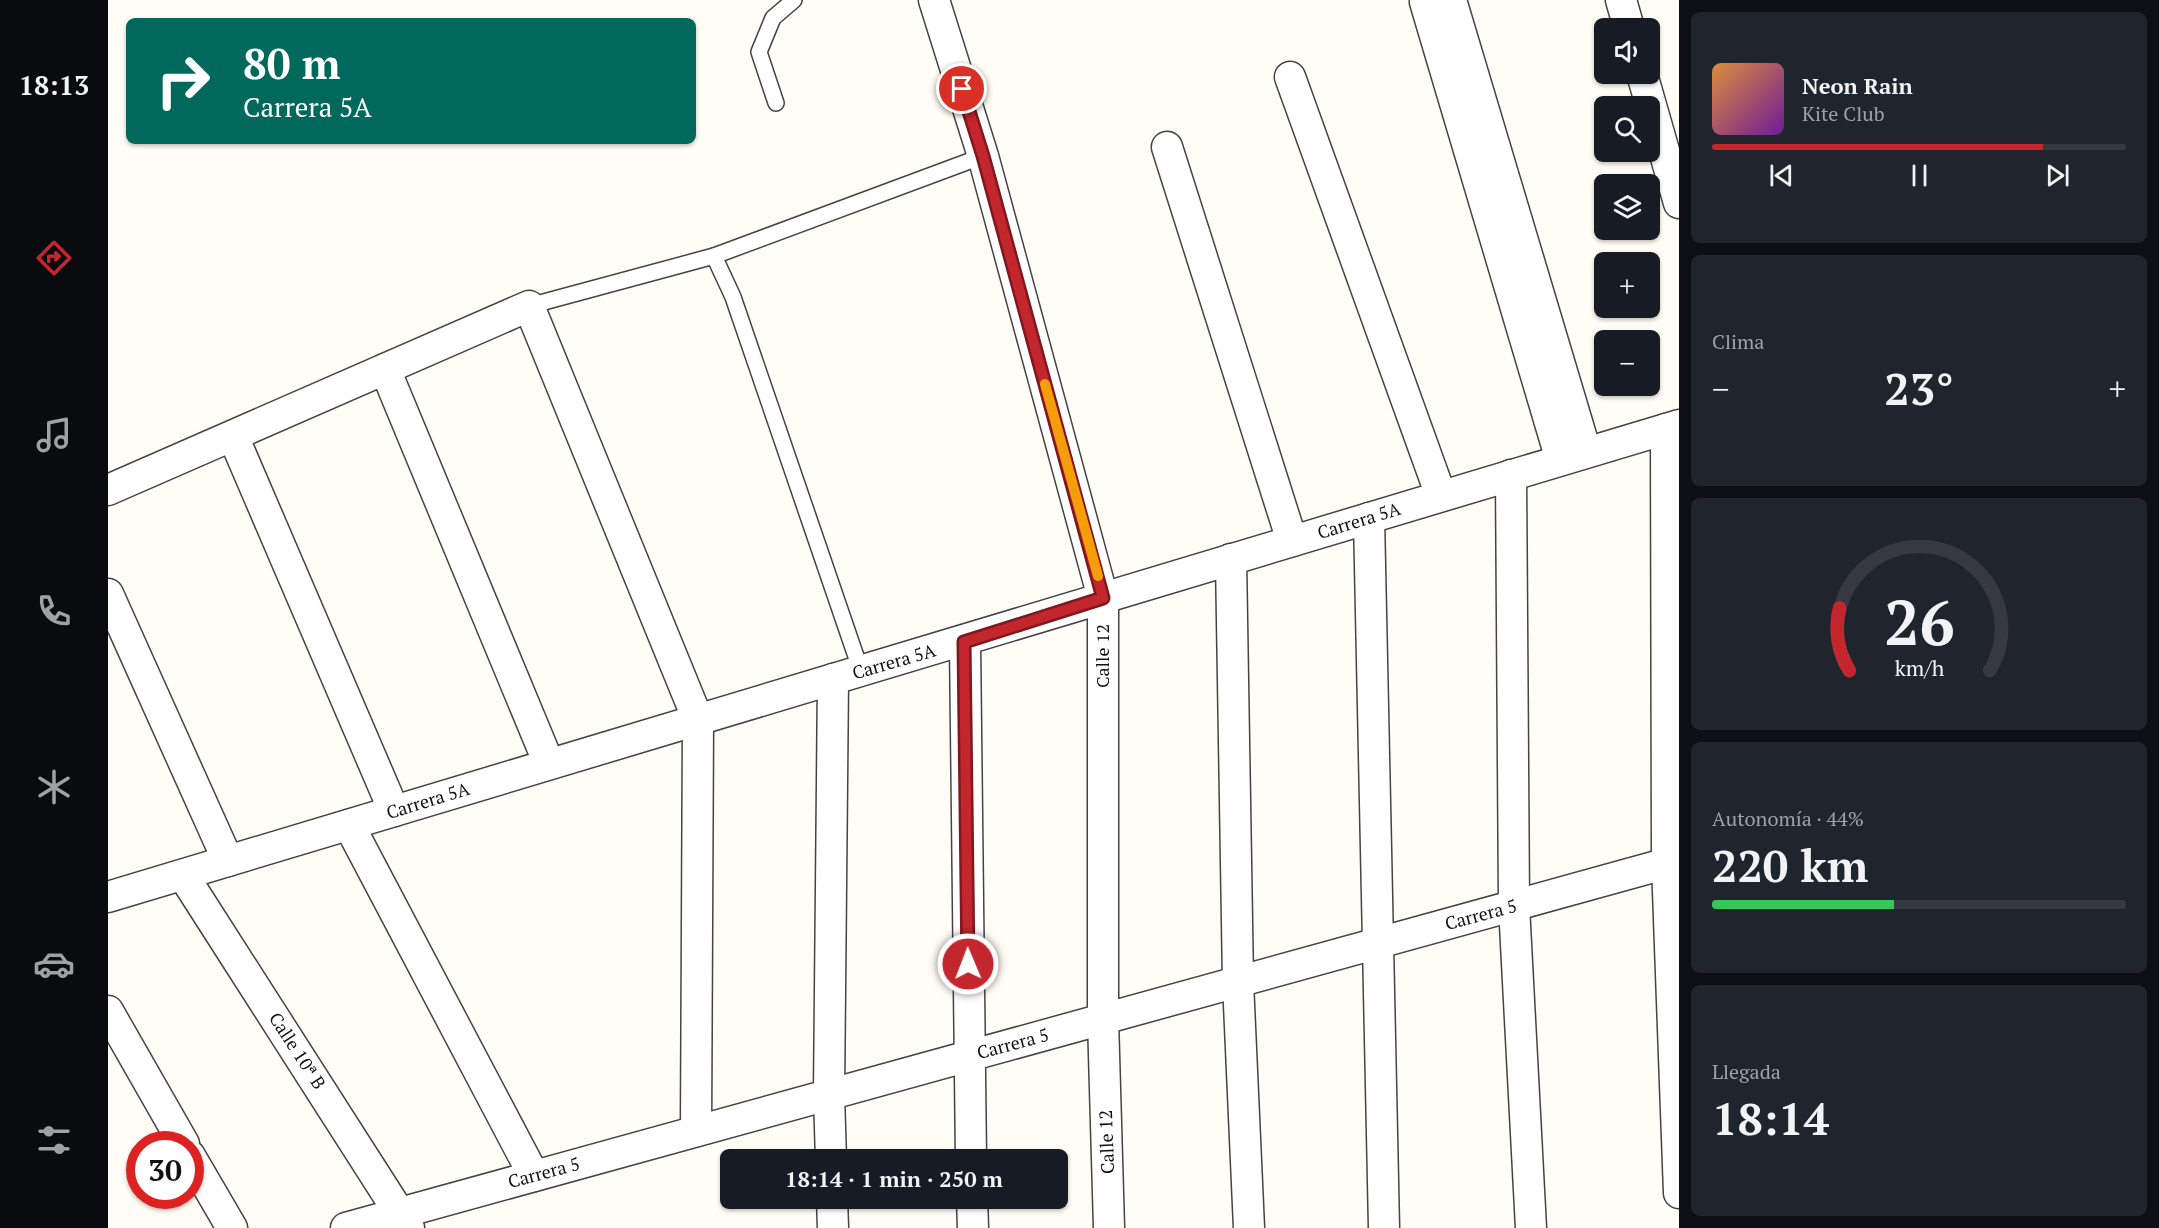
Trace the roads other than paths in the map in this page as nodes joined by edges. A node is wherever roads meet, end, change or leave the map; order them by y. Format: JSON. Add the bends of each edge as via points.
{"nodes":[{"id":1,"x":794,"y":0,"type":"edge"},
{"id":2,"x":934,"y":0,"type":"edge"},
{"id":3,"x":1430,"y":0,"type":"edge"},
{"id":4,"x":1451,"y":0,"type":"edge"},
{"id":5,"x":1621,"y":0,"type":"edge"},
{"id":6,"x":1626,"y":18,"type":"edge"},
{"id":7,"x":1290,"y":77,"type":"dead end"},
{"id":8,"x":1645,"y":84,"type":"edge"},
{"id":9,"x":776,"y":103,"type":"dead end"},
{"id":10,"x":1167,"y":147,"type":"dead end"},
{"id":11,"x":983,"y":156,"type":"junction"},
{"id":12,"x":1679,"y":203,"type":"edge"},
{"id":13,"x":714,"y":256,"type":"junction"},
{"id":14,"x":529,"y":306,"type":"junction"},
{"id":15,"x":385,"y":369,"type":"junction"},
{"id":16,"x":1672,"y":427,"type":"edge"},
{"id":17,"x":233,"y":436,"type":"junction"},
{"id":18,"x":1574,"y":456,"type":"junction"},
{"id":19,"x":1511,"y":475,"type":"junction"},
{"id":20,"x":108,"y":490,"type":"edge"},
{"id":21,"x":1440,"y":496,"type":"junction"},
{"id":22,"x":1369,"y":518,"type":"junction"},
{"id":23,"x":1292,"y":541,"type":"junction"},
{"id":24,"x":1231,"y":559,"type":"junction"},
{"id":25,"x":108,"y":594,"type":"edge"},
{"id":26,"x":1103,"y":598,"type":"junction"},
{"id":27,"x":964,"y":642,"type":"junction"},
{"id":28,"x":847,"y":675,"type":"junction"},
{"id":29,"x":698,"y":720,"type":"junction"},
{"id":30,"x":549,"y":764,"type":"junction"},
{"id":31,"x":394,"y":811,"type":"junction"},
{"id":32,"x":349,"y":825,"type":"junction"},
{"id":33,"x":228,"y":861,"type":"junction"},
{"id":34,"x":1673,"y":862,"type":"edge"},
{"id":35,"x":183,"y":875,"type":"junction"},
{"id":36,"x":108,"y":897,"type":"edge"},
{"id":37,"x":1514,"y":906,"type":"junction"},
{"id":38,"x":1379,"y":943,"type":"junction"},
{"id":39,"x":1238,"y":982,"type":"junction"},
{"id":40,"x":108,"y":1011,"type":"edge"},
{"id":41,"x":1103,"y":1019,"type":"junction"},
{"id":42,"x":969,"y":1056,"type":"junction"},
{"id":43,"x":829,"y":1095,"type":"junction"},
{"id":44,"x":177,"y":1131,"type":"edge"},
{"id":45,"x":696,"y":1131,"type":"junction"},
{"id":46,"x":831,"y":1149,"type":"edge"},
{"id":47,"x":971,"y":1149,"type":"edge"},
{"id":48,"x":534,"y":1176,"type":"junction"},
{"id":49,"x":204,"y":1180,"type":"edge"},
{"id":50,"x":1679,"y":1193,"type":"edge"},
{"id":51,"x":832,"y":1209,"type":"edge"},
{"id":52,"x":972,"y":1209,"type":"edge"},
{"id":53,"x":405,"y":1220,"type":"edge"},
{"id":54,"x":232,"y":1228,"type":"edge"},
{"id":55,"x":346,"y":1228,"type":"edge"},
{"id":56,"x":833,"y":1228,"type":"edge"},
{"id":57,"x":973,"y":1228,"type":"edge"},
{"id":58,"x":1110,"y":1228,"type":"edge"},
{"id":59,"x":1249,"y":1228,"type":"edge"},
{"id":60,"x":1384,"y":1228,"type":"edge"},
{"id":61,"x":1531,"y":1228,"type":"edge"}],
"edges":[{"from":1,"to":9,"type":"lane","via":[[773,18],[759,52]]},
{"from":2,"to":11,"type":"street","name":"Calle 12"},
{"from":3,"to":18,"type":"street","via":[[1425,2]]},
{"from":4,"to":18,"type":"street"},
{"from":5,"to":6,"type":"street"},
{"from":7,"to":21,"type":"street"},
{"from":8,"to":12,"type":"street"},
{"from":10,"to":23,"type":"street"},
{"from":11,"to":13,"type":"lane"},
{"from":11,"to":26,"type":"street","name":"Calle 12"},
{"from":13,"to":14,"type":"lane"},
{"from":13,"to":28,"type":"lane","via":[[733,297]]},
{"from":14,"to":15,"type":"street"},
{"from":14,"to":29,"type":"street"},
{"from":15,"to":17,"type":"street"},
{"from":15,"to":30,"type":"street"},
{"from":16,"to":18,"type":"street","name":"Carrera 5A"},
{"from":16,"to":34,"type":"street"},
{"from":17,"to":20,"type":"street"},
{"from":17,"to":31,"type":"street"},
{"from":18,"to":19,"type":"street","name":"Carrera 5A"},
{"from":19,"to":21,"type":"street","name":"Carrera 5A"},
{"from":19,"to":37,"type":"street"},
{"from":21,"to":22,"type":"street","name":"Carrera 5A"},
{"from":22,"to":23,"type":"street","name":"Carrera 5A"},
{"from":22,"to":38,"type":"street"},
{"from":23,"to":24,"type":"street","name":"Carrera 5A"},
{"from":24,"to":26,"type":"street","name":"Carrera 5A"},
{"from":24,"to":39,"type":"street"},
{"from":25,"to":33,"type":"street"},
{"from":26,"to":27,"type":"street","name":"Carrera 5A"},
{"from":26,"to":41,"type":"street","name":"Calle 12"},
{"from":27,"to":28,"type":"street","name":"Carrera 5A"},
{"from":27,"to":42,"type":"street"},
{"from":28,"to":29,"type":"street","name":"Carrera 5A"},
{"from":28,"to":43,"type":"street"},
{"from":29,"to":30,"type":"street","name":"Carrera 5A"},
{"from":29,"to":45,"type":"street"},
{"from":30,"to":31,"type":"street","name":"Carrera 5A"},
{"from":31,"to":32,"type":"street","name":"Carrera 5A"},
{"from":32,"to":33,"type":"street","name":"Carrera 5A"},
{"from":32,"to":48,"type":"street"},
{"from":33,"to":35,"type":"street","name":"Carrera 5A"},
{"from":34,"to":37,"type":"street","name":"Carrera 5"},
{"from":34,"to":50,"type":"street"},
{"from":35,"to":36,"type":"street","name":"Carrera 5A"},
{"from":35,"to":53,"type":"street","name":"Calle 10ª B"},
{"from":37,"to":38,"type":"street","name":"Carrera 5"},
{"from":37,"to":61,"type":"street"},
{"from":38,"to":39,"type":"street","name":"Carrera 5"},
{"from":38,"to":60,"type":"street"},
{"from":39,"to":41,"type":"street","name":"Carrera 5"},
{"from":39,"to":59,"type":"street"},
{"from":40,"to":44,"type":"street"},
{"from":41,"to":42,"type":"street","name":"Carrera 5"},
{"from":41,"to":58,"type":"street","name":"Calle 12"},
{"from":42,"to":43,"type":"street","name":"Carrera 5"},
{"from":42,"to":47,"type":"street"},
{"from":43,"to":45,"type":"street","name":"Carrera 5"},
{"from":43,"to":46,"type":"street"},
{"from":45,"to":48,"type":"street","name":"Carrera 5"},
{"from":48,"to":53,"type":"street","name":"Carrera 5"},
{"from":49,"to":54,"type":"street"},
{"from":51,"to":56,"type":"street"},
{"from":52,"to":57,"type":"street"},
{"from":53,"to":55,"type":"street","name":"Carrera 5"}]}
